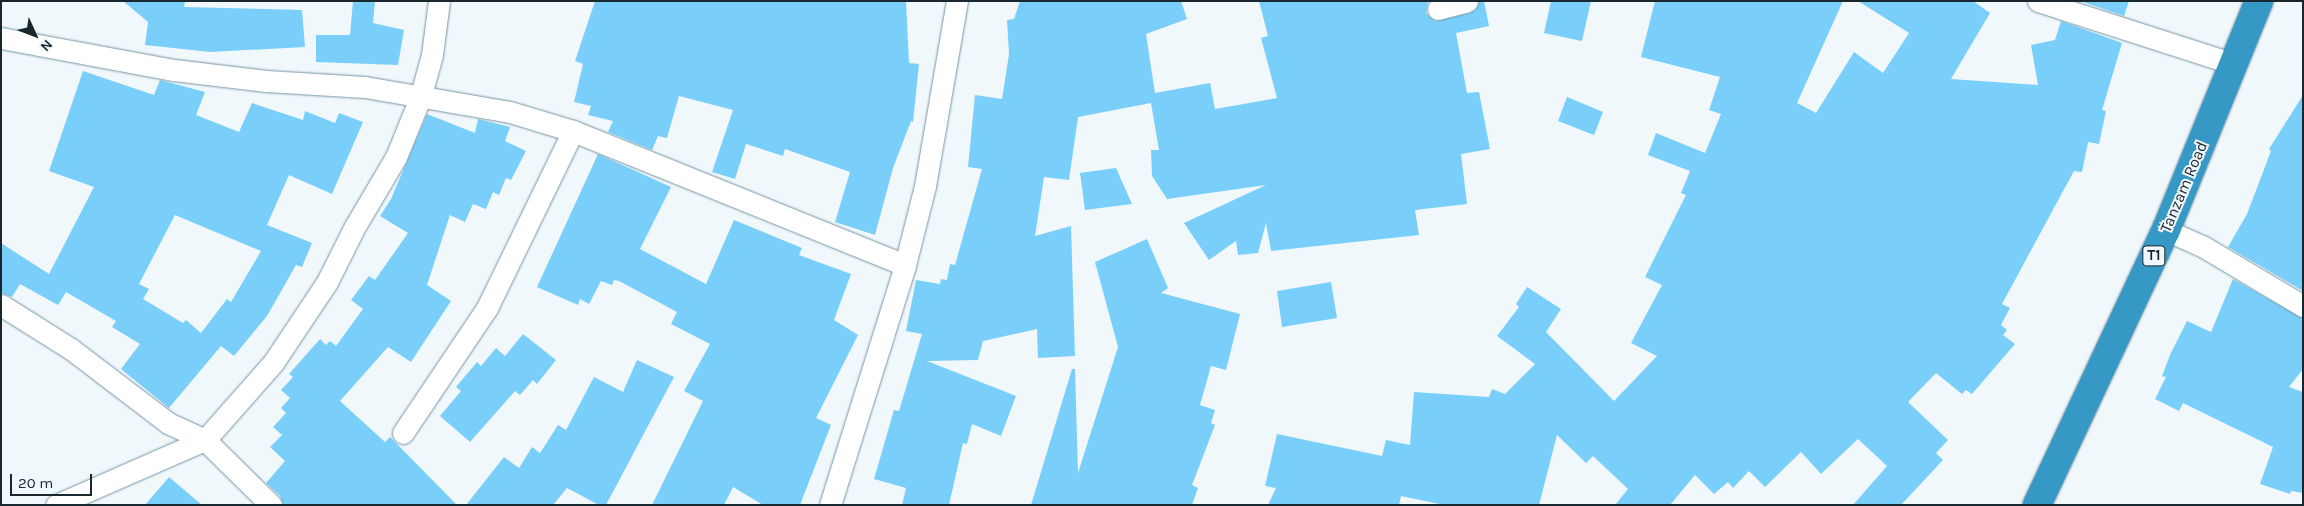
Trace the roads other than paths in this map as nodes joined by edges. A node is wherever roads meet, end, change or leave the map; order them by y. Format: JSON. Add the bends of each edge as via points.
{"nodes":[{"id":1,"x":439,"y":1,"type":"edge"},
{"id":2,"x":957,"y":1,"type":"edge"},
{"id":3,"x":1467,"y":1,"type":"edge"},
{"id":4,"x":2038,"y":1,"type":"edge"},
{"id":5,"x":2259,"y":1,"type":"edge"},
{"id":6,"x":1438,"y":9,"type":"dead end"},
{"id":7,"x":1,"y":38,"type":"edge"},
{"id":8,"x":2234,"y":64,"type":"junction"},
{"id":9,"x":420,"y":98,"type":"junction"},
{"id":10,"x":573,"y":131,"type":"junction"},
{"id":11,"x":2166,"y":230,"type":"junction"},
{"id":12,"x":905,"y":265,"type":"junction"},
{"id":13,"x":1,"y":305,"type":"edge"},
{"id":14,"x":2303,"y":306,"type":"edge"},
{"id":15,"x":403,"y":433,"type":"dead end"},
{"id":16,"x":205,"y":440,"type":"junction"},
{"id":17,"x":56,"y":505,"type":"edge"},
{"id":18,"x":271,"y":505,"type":"edge"},
{"id":19,"x":830,"y":505,"type":"edge"},
{"id":20,"x":2037,"y":505,"type":"edge"}],
"edges":[{"from":1,"to":9,"type":"street","via":[[432,55]]},
{"from":2,"to":12,"type":"street","via":[[925,186]]},
{"from":3,"to":6,"type":"street"},
{"from":4,"to":8,"type":"street"},
{"from":5,"to":8,"type":"highway","name":"Tanzam Road","number":"T1"},
{"from":7,"to":9,"type":"street","via":[[174,70],[266,81],[365,87]]},
{"from":8,"to":11,"type":"highway","name":"Tanzam Road","number":"T1"},
{"from":9,"to":10,"type":"street","via":[[510,112]]},
{"from":9,"to":16,"type":"street","via":[[396,158],[354,228],[327,282],[273,363]]},
{"from":10,"to":12,"type":"street"},
{"from":10,"to":15,"type":"street","via":[[487,308]]},
{"from":11,"to":14,"type":"street","via":[[2220,256]]},
{"from":11,"to":20,"type":"highway","name":"Tanzam Road","number":"T1"},
{"from":12,"to":19,"type":"street"},
{"from":13,"to":16,"type":"street","via":[[71,349],[168,423]]},
{"from":16,"to":17,"type":"street"},
{"from":16,"to":18,"type":"street"}]}
